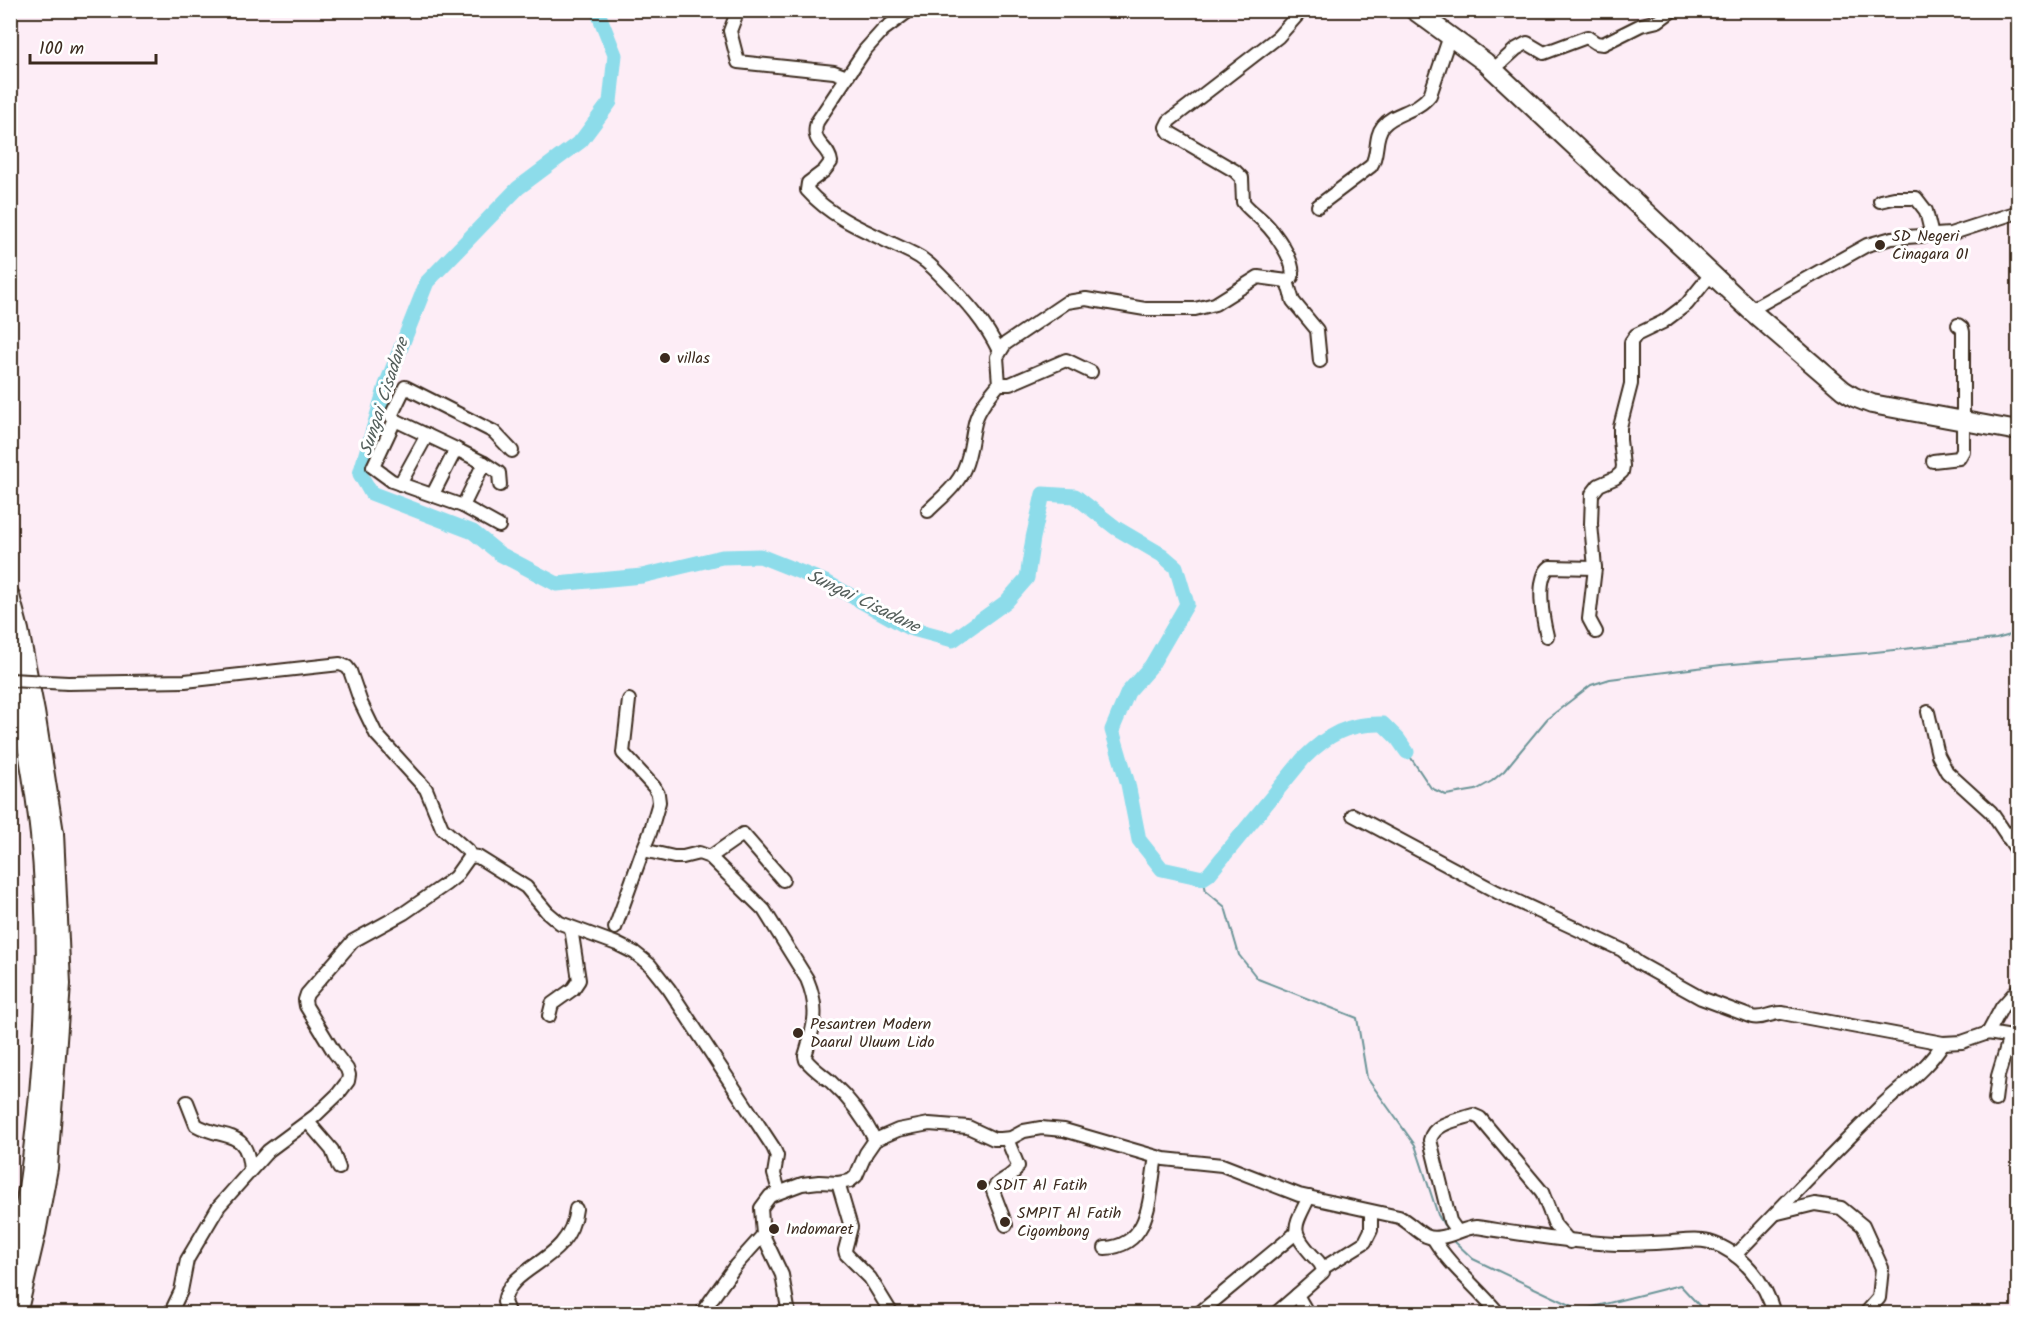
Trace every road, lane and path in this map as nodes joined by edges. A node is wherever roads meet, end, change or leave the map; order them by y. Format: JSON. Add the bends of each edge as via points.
{"nodes":[{"id":1,"x":738,"y":10,"type":"edge"},
{"id":2,"x":910,"y":10,"type":"edge"},
{"id":3,"x":1302,"y":10,"type":"edge"},
{"id":4,"x":1414,"y":10,"type":"edge"},
{"id":5,"x":1673,"y":10,"type":"edge"},
{"id":6,"x":1450,"y":36,"type":"junction"},
{"id":7,"x":1493,"y":70,"type":"junction"},
{"id":8,"x":847,"y":77,"type":"junction"},
{"id":9,"x":1880,"y":201,"type":"dead end"},
{"id":10,"x":1318,"y":206,"type":"dead end"},
{"id":11,"x":2019,"y":212,"type":"edge"},
{"id":12,"x":1932,"y":236,"type":"junction"},
{"id":13,"x":1712,"y":273,"type":"junction"},
{"id":14,"x":1287,"y":281,"type":"junction"},
{"id":15,"x":1750,"y":310,"type":"junction"},
{"id":16,"x":1958,"y":325,"type":"dead end"},
{"id":17,"x":999,"y":351,"type":"junction"},
{"id":18,"x":1320,"y":361,"type":"dead end"},
{"id":19,"x":1090,"y":372,"type":"dead end"},
{"id":20,"x":999,"y":384,"type":"junction"},
{"id":21,"x":395,"y":420,"type":"junction"},
{"id":22,"x":1963,"y":421,"type":"junction"},
{"id":23,"x":2019,"y":431,"type":"edge"},
{"id":24,"x":427,"y":435,"type":"junction"},
{"id":25,"x":456,"y":449,"type":"junction"},
{"id":26,"x":512,"y":451,"type":"dead end"},
{"id":27,"x":1933,"y":461,"type":"dead end"},
{"id":28,"x":484,"y":463,"type":"junction"},
{"id":29,"x":400,"y":484,"type":"junction"},
{"id":30,"x":500,"y":485,"type":"dead end"},
{"id":31,"x":433,"y":494,"type":"junction"},
{"id":32,"x":463,"y":506,"type":"junction"},
{"id":33,"x":928,"y":511,"type":"dead end"},
{"id":34,"x":499,"y":526,"type":"dead end"},
{"id":35,"x":1595,"y":568,"type":"junction"},
{"id":36,"x":10,"y":596,"type":"edge"},
{"id":37,"x":1596,"y":632,"type":"dead end"},
{"id":38,"x":1547,"y":636,"type":"dead end"},
{"id":39,"x":10,"y":660,"type":"edge"},
{"id":40,"x":10,"y":680,"type":"edge"},
{"id":41,"x":629,"y":700,"type":"dead end"},
{"id":42,"x":1928,"y":712,"type":"dead end"},
{"id":43,"x":1353,"y":815,"type":"dead end"},
{"id":44,"x":2019,"y":829,"type":"edge"},
{"id":45,"x":2007,"y":837,"type":"junction"},
{"id":46,"x":643,"y":850,"type":"junction"},
{"id":47,"x":2019,"y":852,"type":"edge"},
{"id":48,"x":470,"y":856,"type":"junction"},
{"id":49,"x":710,"y":857,"type":"junction"},
{"id":50,"x":783,"y":880,"type":"dead end"},
{"id":51,"x":571,"y":928,"type":"junction"},
{"id":52,"x":615,"y":928,"type":"dead end"},
{"id":53,"x":2019,"y":989,"type":"edge"},
{"id":54,"x":549,"y":1016,"type":"dead end"},
{"id":55,"x":1988,"y":1034,"type":"junction"},
{"id":56,"x":2014,"y":1037,"type":"edge"},
{"id":57,"x":1943,"y":1042,"type":"junction"},
{"id":58,"x":1995,"y":1100,"type":"dead end"},
{"id":59,"x":187,"y":1102,"type":"dead end"},
{"id":60,"x":308,"y":1122,"type":"junction"},
{"id":61,"x":1007,"y":1139,"type":"junction"},
{"id":62,"x":875,"y":1140,"type":"junction"},
{"id":63,"x":1156,"y":1157,"type":"junction"},
{"id":64,"x":339,"y":1168,"type":"dead end"},
{"id":65,"x":250,"y":1170,"type":"junction"},
{"id":66,"x":838,"y":1183,"type":"junction"},
{"id":67,"x":779,"y":1191,"type":"junction"},
{"id":68,"x":1310,"y":1197,"type":"junction"},
{"id":69,"x":576,"y":1209,"type":"dead end"},
{"id":70,"x":1371,"y":1212,"type":"junction"},
{"id":71,"x":1777,"y":1213,"type":"junction"},
{"id":72,"x":1005,"y":1225,"type":"dead end"},
{"id":73,"x":1457,"y":1231,"type":"junction"},
{"id":74,"x":1296,"y":1233,"type":"junction"},
{"id":75,"x":763,"y":1235,"type":"junction"},
{"id":76,"x":1436,"y":1238,"type":"junction"},
{"id":77,"x":1570,"y":1242,"type":"junction"},
{"id":78,"x":1105,"y":1248,"type":"dead end"},
{"id":79,"x":1735,"y":1255,"type":"junction"},
{"id":80,"x":1323,"y":1268,"type":"junction"},
{"id":81,"x":10,"y":1278,"type":"edge"},
{"id":82,"x":1297,"y":1295,"type":"junction"},
{"id":83,"x":17,"y":1314,"type":"edge"},
{"id":84,"x":170,"y":1314,"type":"edge"},
{"id":85,"x":509,"y":1314,"type":"edge"},
{"id":86,"x":701,"y":1314,"type":"edge"},
{"id":87,"x":789,"y":1314,"type":"edge"},
{"id":88,"x":892,"y":1314,"type":"edge"},
{"id":89,"x":1198,"y":1314,"type":"edge"},
{"id":90,"x":1275,"y":1314,"type":"edge"},
{"id":91,"x":1308,"y":1314,"type":"edge"},
{"id":92,"x":1499,"y":1314,"type":"edge"},
{"id":93,"x":1774,"y":1314,"type":"edge"},
{"id":94,"x":1864,"y":1314,"type":"edge"}],
"edges":[{"from":1,"to":8,"type":"street","via":[[730,31],[738,62],[834,72]]},
{"from":2,"to":8,"type":"street","via":[[877,36]]},
{"from":3,"to":14,"type":"street","via":[[1278,37],[1166,127],[1242,178],[1243,202],[1271,229],[1289,260],[1293,273]]},
{"from":4,"to":6,"type":"highway"},
{"from":5,"to":7,"type":"street","via":[[1658,21],[1603,44],[1587,37],[1544,53],[1527,43]]},
{"from":6,"to":7,"type":"highway"},
{"from":6,"to":10,"type":"street","via":[[1430,95],[1418,108],[1383,126],[1371,166]]},
{"from":7,"to":13,"type":"highway"},
{"from":8,"to":17,"type":"street","via":[[815,128],[816,139],[831,162],[808,183],[807,190],[860,229],[930,265],[979,316]]},
{"from":9,"to":12,"type":"street","via":[[1916,198],[1926,211]]},
{"from":11,"to":12,"type":"street"},
{"from":12,"to":15,"type":"street","via":[[1892,238],[1867,245]]},
{"from":13,"to":15,"type":"highway"},
{"from":13,"to":35,"type":"street","via":[[1687,304],[1630,342],[1631,384],[1620,427],[1622,471],[1592,494]]},
{"from":14,"to":17,"type":"street","via":[[1258,277],[1215,304],[1195,309],[1145,309],[1076,299],[1012,337]]},
{"from":14,"to":18,"type":"street","via":[[1293,301],[1317,330]]},
{"from":15,"to":22,"type":"highway","via":[[1854,397]]},
{"from":16,"to":22,"type":"street","via":[[1963,332]]},
{"from":17,"to":20,"type":"street"},
{"from":19,"to":20,"type":"street","via":[[1066,360],[1010,384]]},
{"from":20,"to":33,"type":"street","via":[[976,418],[971,451],[963,471]]},
{"from":21,"to":24,"type":"street"},
{"from":21,"to":26,"type":"street","via":[[391,416],[405,387],[494,432]]},
{"from":21,"to":29,"type":"street","via":[[373,467]]},
{"from":22,"to":23,"type":"highway"},
{"from":22,"to":27,"type":"street","via":[[1961,456]]},
{"from":24,"to":25,"type":"street"},
{"from":24,"to":29,"type":"street"},
{"from":25,"to":28,"type":"street"},
{"from":25,"to":31,"type":"street"},
{"from":28,"to":30,"type":"street","via":[[499,473]]},
{"from":28,"to":32,"type":"street"},
{"from":29,"to":31,"type":"street"},
{"from":31,"to":32,"type":"street"},
{"from":32,"to":34,"type":"street"},
{"from":35,"to":37,"type":"street","via":[[1589,613]]},
{"from":35,"to":38,"type":"street","via":[[1550,567],[1543,575],[1542,606]]},
{"from":36,"to":83,"type":"highway","via":[[35,712],[54,833],[61,984],[48,1168]]},
{"from":39,"to":81,"type":"highway","via":[[40,834],[47,982],[33,1164]]},
{"from":40,"to":48,"type":"street","bridge":true,"via":[[185,681],[345,665],[376,734],[419,780],[442,828]]},
{"from":41,"to":46,"type":"street","via":[[623,753],[654,787],[659,802]]},
{"from":42,"to":45,"type":"street","via":[[1942,764],[1952,778],[1991,812]]},
{"from":43,"to":57,"type":"street","via":[[1497,891],[1622,950],[1638,963],[1713,1003],[1759,1019],[1776,1012]]},
{"from":44,"to":45,"type":"street"},
{"from":45,"to":47,"type":"street"},
{"from":46,"to":49,"type":"street","via":[[674,857],[699,853]]},
{"from":46,"to":52,"type":"street"},
{"from":48,"to":51,"type":"street","via":[[522,884],[551,916]]},
{"from":48,"to":60,"type":"street","via":[[446,884],[404,914],[353,941],[306,997],[306,1006],[349,1076],[343,1088]]},
{"from":49,"to":50,"type":"street","via":[[743,834]]},
{"from":49,"to":62,"type":"street","via":[[764,910],[807,979],[816,1014],[806,1060],[852,1103]]},
{"from":51,"to":54,"type":"street","via":[[579,980],[552,1004]]},
{"from":51,"to":67,"type":"street","via":[[623,946],[655,970],[773,1147]]},
{"from":53,"to":55,"type":"street","via":[[2002,1007]]},
{"from":55,"to":56,"type":"street"},
{"from":55,"to":57,"type":"street","via":[[1962,1042]]},
{"from":56,"to":58,"type":"street","via":[[1998,1076]]},
{"from":57,"to":71,"type":"street","via":[[1934,1058],[1883,1104]]},
{"from":59,"to":65,"type":"street","via":[[196,1125],[235,1138],[243,1145]]},
{"from":60,"to":64,"type":"street","via":[[332,1150]]},
{"from":60,"to":65,"type":"street","via":[[274,1145]]},
{"from":61,"to":62,"type":"street","via":[[962,1125],[929,1124],[898,1130]]},
{"from":61,"to":63,"type":"street","via":[[1029,1130],[1056,1129]]},
{"from":61,"to":72,"type":"street","via":[[1018,1166],[993,1191]]},
{"from":62,"to":66,"type":"street","via":[[856,1176]]},
{"from":63,"to":68,"type":"street","via":[[1222,1165]]},
{"from":63,"to":78,"type":"street","via":[[1148,1212],[1141,1227],[1123,1244]]},
{"from":65,"to":84,"type":"street","via":[[219,1206],[189,1256]]},
{"from":66,"to":67,"type":"street","via":[[812,1182]]},
{"from":66,"to":88,"type":"street","via":[[851,1227],[846,1254],[877,1287]]},
{"from":67,"to":75,"type":"street","via":[[761,1208]]},
{"from":68,"to":70,"type":"street"},
{"from":68,"to":74,"type":"street"},
{"from":69,"to":85,"type":"street","via":[[565,1239],[509,1288],[504,1302]]},
{"from":70,"to":76,"type":"street","via":[[1399,1217]]},
{"from":70,"to":80,"type":"street","via":[[1371,1230],[1365,1242]]},
{"from":71,"to":79,"type":"street"},
{"from":71,"to":94,"type":"street","via":[[1815,1204],[1840,1208],[1863,1226],[1882,1268],[1879,1299]]},
{"from":73,"to":76,"type":"street"},
{"from":73,"to":77,"type":"street","via":[[1476,1227]]},
{"from":73,"to":77,"type":"street","via":[[1450,1221],[1430,1140],[1440,1126],[1473,1115],[1480,1118],[1542,1192],[1555,1225]]},
{"from":74,"to":80,"type":"street"},
{"from":74,"to":89,"type":"street"},
{"from":75,"to":86,"type":"street"},
{"from":75,"to":87,"type":"street","via":[[782,1275]]},
{"from":76,"to":92,"type":"street","via":[[1451,1262]]},
{"from":77,"to":79,"type":"street","via":[[1702,1241]]},
{"from":79,"to":93,"type":"street","via":[[1767,1291]]},
{"from":80,"to":82,"type":"street","via":[[1320,1276]]},
{"from":82,"to":90,"type":"street"},
{"from":82,"to":91,"type":"street"}]}
